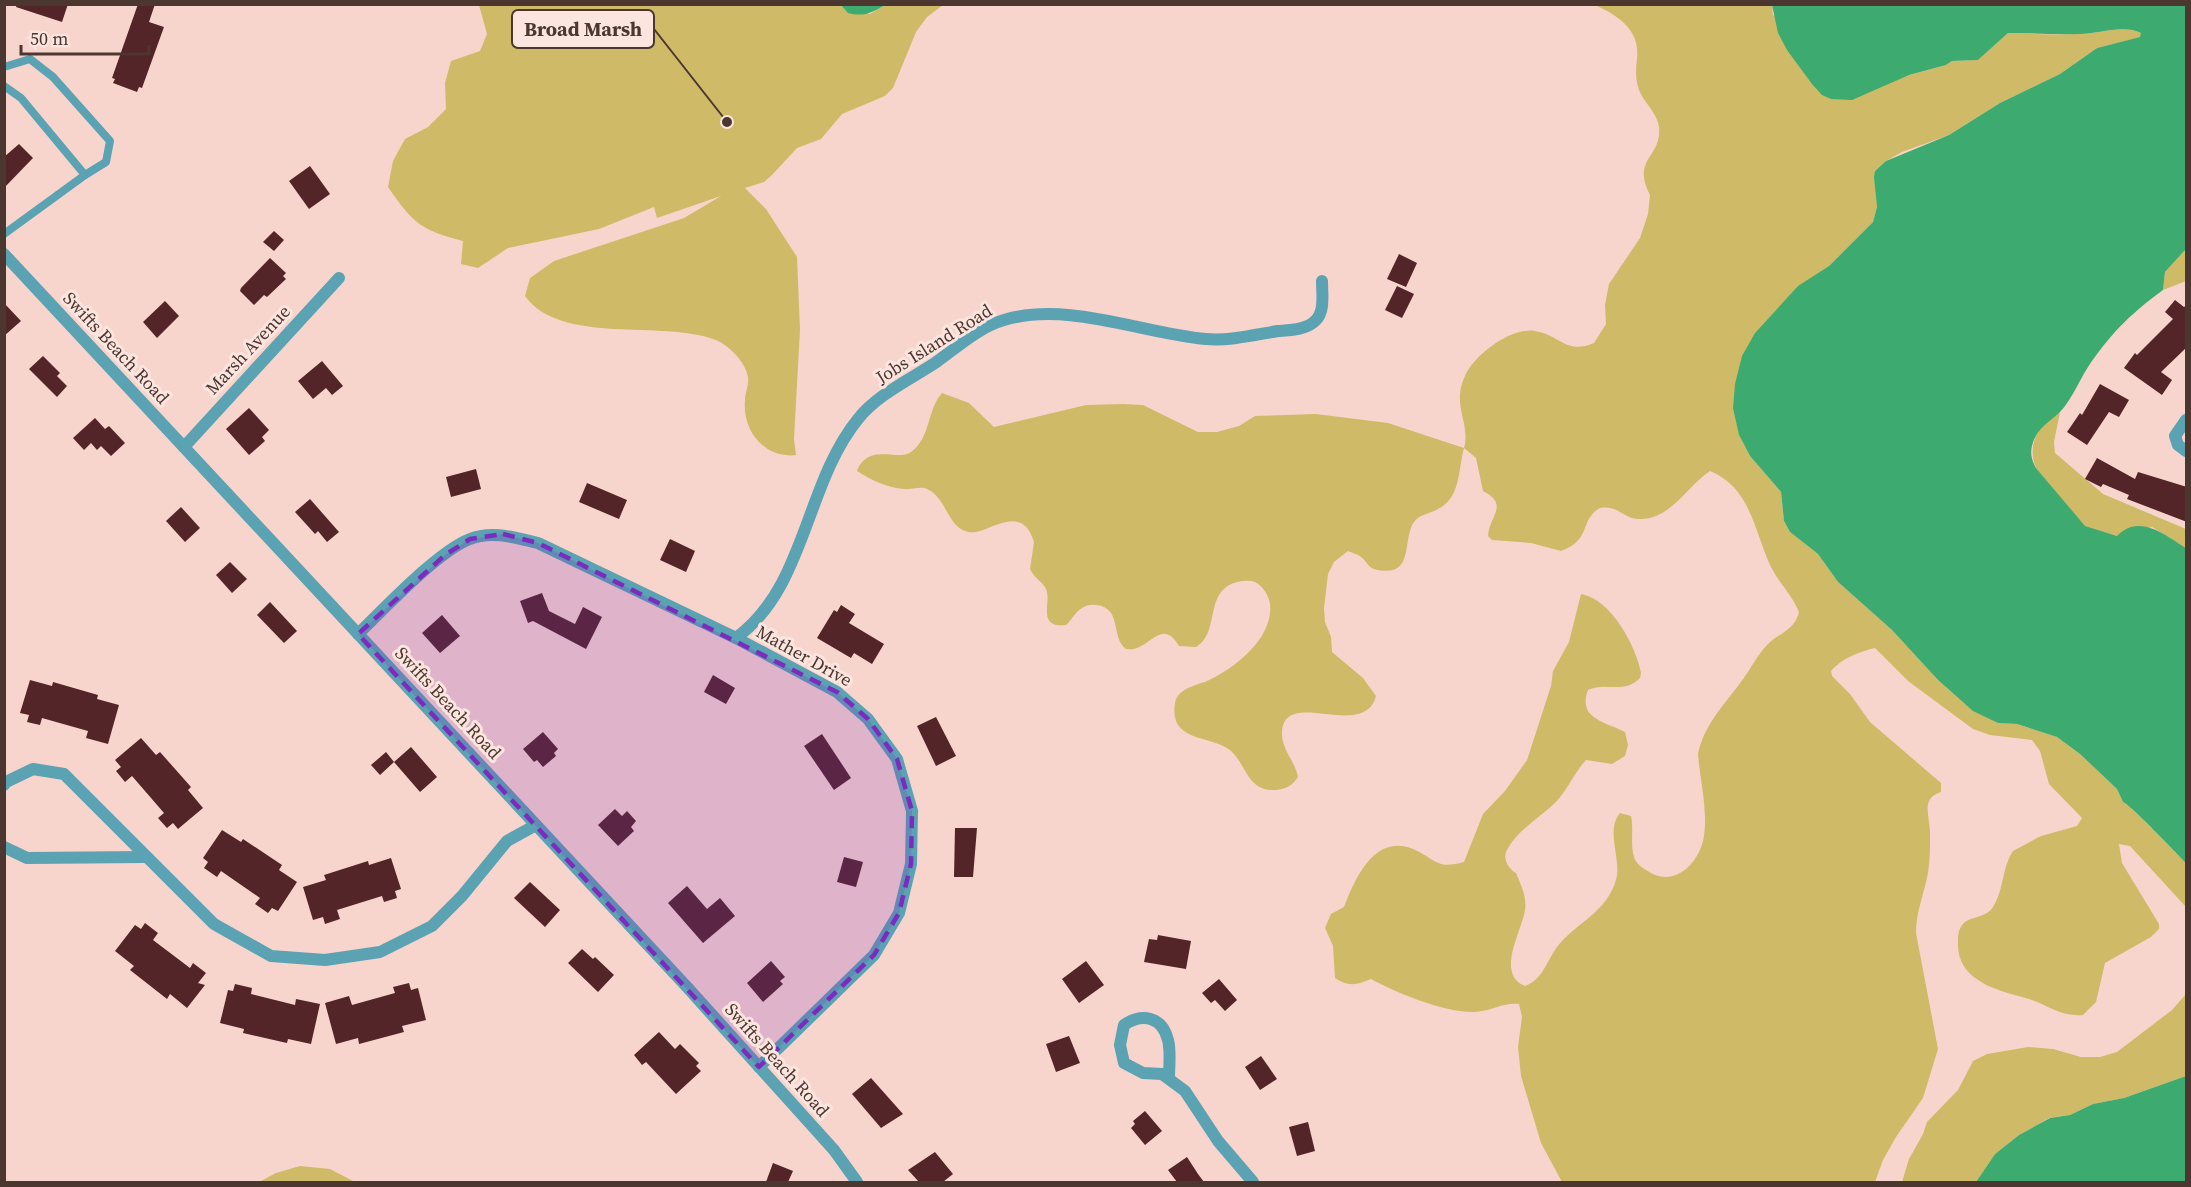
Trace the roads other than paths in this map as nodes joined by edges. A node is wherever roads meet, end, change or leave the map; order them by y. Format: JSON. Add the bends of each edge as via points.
{"nodes":[{"id":1,"x":4,"y":68,"type":"edge"},
{"id":2,"x":4,"y":86,"type":"edge"},
{"id":3,"x":85,"y":175,"type":"junction"},
{"id":4,"x":4,"y":234,"type":"edge"},
{"id":5,"x":4,"y":254,"type":"edge"},
{"id":6,"x":339,"y":278,"type":"dead end"},
{"id":7,"x":1322,"y":281,"type":"dead end"},
{"id":8,"x":2187,"y":420,"type":"edge"},
{"id":9,"x":183,"y":447,"type":"junction"},
{"id":10,"x":2187,"y":451,"type":"edge"},
{"id":11,"x":358,"y":634,"type":"junction"},
{"id":12,"x":736,"y":638,"type":"junction"},
{"id":13,"x":4,"y":785,"type":"edge"},
{"id":14,"x":536,"y":825,"type":"junction"},
{"id":15,"x":4,"y":847,"type":"edge"},
{"id":16,"x":145,"y":857,"type":"junction"},
{"id":17,"x":759,"y":1066,"type":"junction"},
{"id":18,"x":1169,"y":1078,"type":"junction"},
{"id":19,"x":852,"y":1181,"type":"edge"},
{"id":20,"x":1253,"y":1182,"type":"edge"}],
"edges":[{"from":1,"to":3,"type":"lane","via":[[30,59],[53,77],[110,141],[106,162]]},
{"from":2,"to":3,"type":"lane","via":[[21,98]]},
{"from":3,"to":4,"type":"lane"},
{"from":5,"to":9,"type":"street","name":"Swifts Beach Road"},
{"from":6,"to":9,"type":"street","name":"Marsh Avenue"},
{"from":7,"to":12,"type":"street","name":"Jobs Island Road","via":[[1321,311],[1311,325],[1218,340],[1166,334],[1089,317],[1004,320],[981,331],[858,417],[826,476],[776,593],[761,616]]},
{"from":8,"to":10,"type":"street","via":[[2175,436],[2178,445]]},
{"from":9,"to":11,"type":"street","name":"Swifts Beach Road"},
{"from":11,"to":12,"type":"street","name":"Mather Drive","via":[[445,555],[470,539],[503,534],[538,543]]},
{"from":11,"to":14,"type":"street","name":"Swifts Beach Road"},
{"from":12,"to":17,"type":"street","name":"Mather Drive","via":[[837,692],[868,718],[897,759],[912,811],[911,864],[899,913],[874,955]]},
{"from":13,"to":16,"type":"street","via":[[33,769],[64,774]]},
{"from":14,"to":16,"type":"street","via":[[507,841],[432,926],[380,952],[325,960],[271,956],[214,924]]},
{"from":14,"to":17,"type":"street","name":"Swifts Beach Road"},
{"from":15,"to":16,"type":"street","via":[[27,858]]},
{"from":17,"to":19,"type":"street","name":"Swifts Beach Road","via":[[834,1150]]},
{"from":18,"to":18,"type":"street","via":[[1143,1073],[1124,1063],[1120,1045],[1124,1025],[1135,1017],[1149,1018],[1162,1027],[1168,1040]]},
{"from":18,"to":20,"type":"street","via":[[1185,1090],[1218,1141]]}]}
